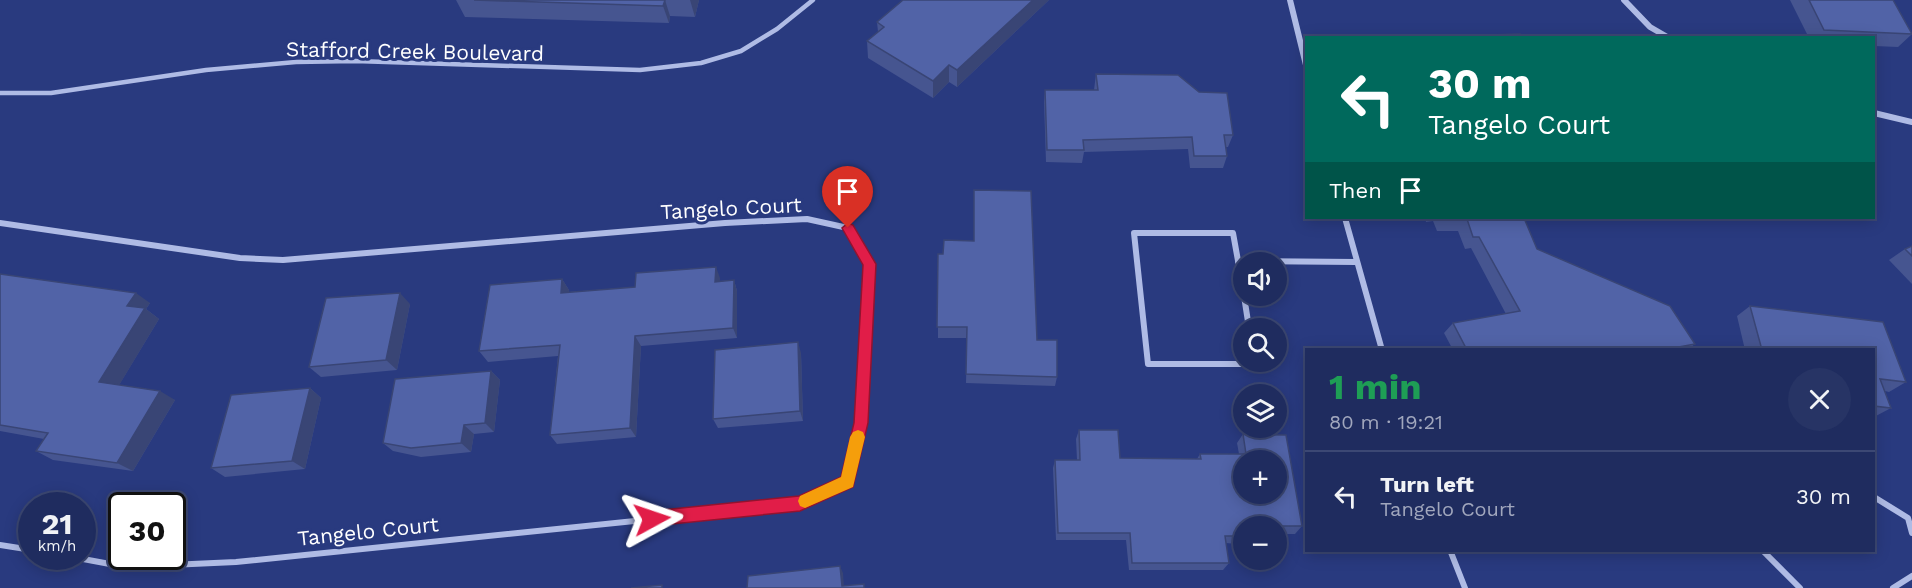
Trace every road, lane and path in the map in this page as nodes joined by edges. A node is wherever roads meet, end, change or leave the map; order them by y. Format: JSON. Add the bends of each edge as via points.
{"nodes":[{"id":1,"x":813,"y":0,"type":"edge"},
{"id":2,"x":1290,"y":0,"type":"edge"},
{"id":3,"x":1624,"y":0,"type":"edge"},
{"id":4,"x":1666,"y":36,"type":"edge"},
{"id":5,"x":1305,"y":61,"type":"edge"},
{"id":6,"x":0,"y":93,"type":"edge"},
{"id":7,"x":1875,"y":113,"type":"edge"},
{"id":8,"x":1912,"y":122,"type":"edge"},
{"id":9,"x":1345,"y":219,"type":"edge"},
{"id":10,"x":0,"y":223,"type":"edge"},
{"id":11,"x":1236,"y":252,"type":"edge"},
{"id":12,"x":1287,"y":261,"type":"edge"},
{"id":13,"x":1356,"y":262,"type":"junction"},
{"id":14,"x":1381,"y":348,"type":"edge"},
{"id":15,"x":1233,"y":364,"type":"edge"},
{"id":16,"x":1875,"y":498,"type":"edge"},
{"id":17,"x":1912,"y":534,"type":"edge"},
{"id":18,"x":0,"y":545,"type":"edge"},
{"id":19,"x":18,"y":548,"type":"edge"},
{"id":20,"x":1451,"y":552,"type":"edge"},
{"id":21,"x":1764,"y":552,"type":"edge"},
{"id":22,"x":96,"y":561,"type":"edge"},
{"id":23,"x":1912,"y":576,"type":"edge"},
{"id":24,"x":1465,"y":588,"type":"edge"},
{"id":25,"x":1800,"y":588,"type":"edge"},
{"id":26,"x":1893,"y":588,"type":"edge"}],
"edges":[{"from":1,"to":6,"type":"lane","name":"Stafford Creek Boulevard","via":[[741,51],[691,65],[640,70],[296,62],[206,70],[51,93]]},
{"from":2,"to":5,"type":"street"},
{"from":3,"to":4,"type":"street","via":[[1650,27]]},
{"from":7,"to":8,"type":"street"},
{"from":9,"to":13,"type":"street"},
{"from":10,"to":22,"type":"street","name":"Tangelo Court","via":[[240,258],[283,260],[807,219],[848,228],[870,264],[861,423],[848,482],[800,504],[236,562],[126,567]]},
{"from":11,"to":15,"type":"street","via":[[1233,233],[1134,233],[1148,364]]},
{"from":12,"to":13,"type":"street"},
{"from":13,"to":14,"type":"street"},
{"from":16,"to":17,"type":"street","via":[[1908,518]]},
{"from":18,"to":19,"type":"street"},
{"from":20,"to":24,"type":"street"},
{"from":21,"to":25,"type":"street"},
{"from":23,"to":26,"type":"street"}]}
